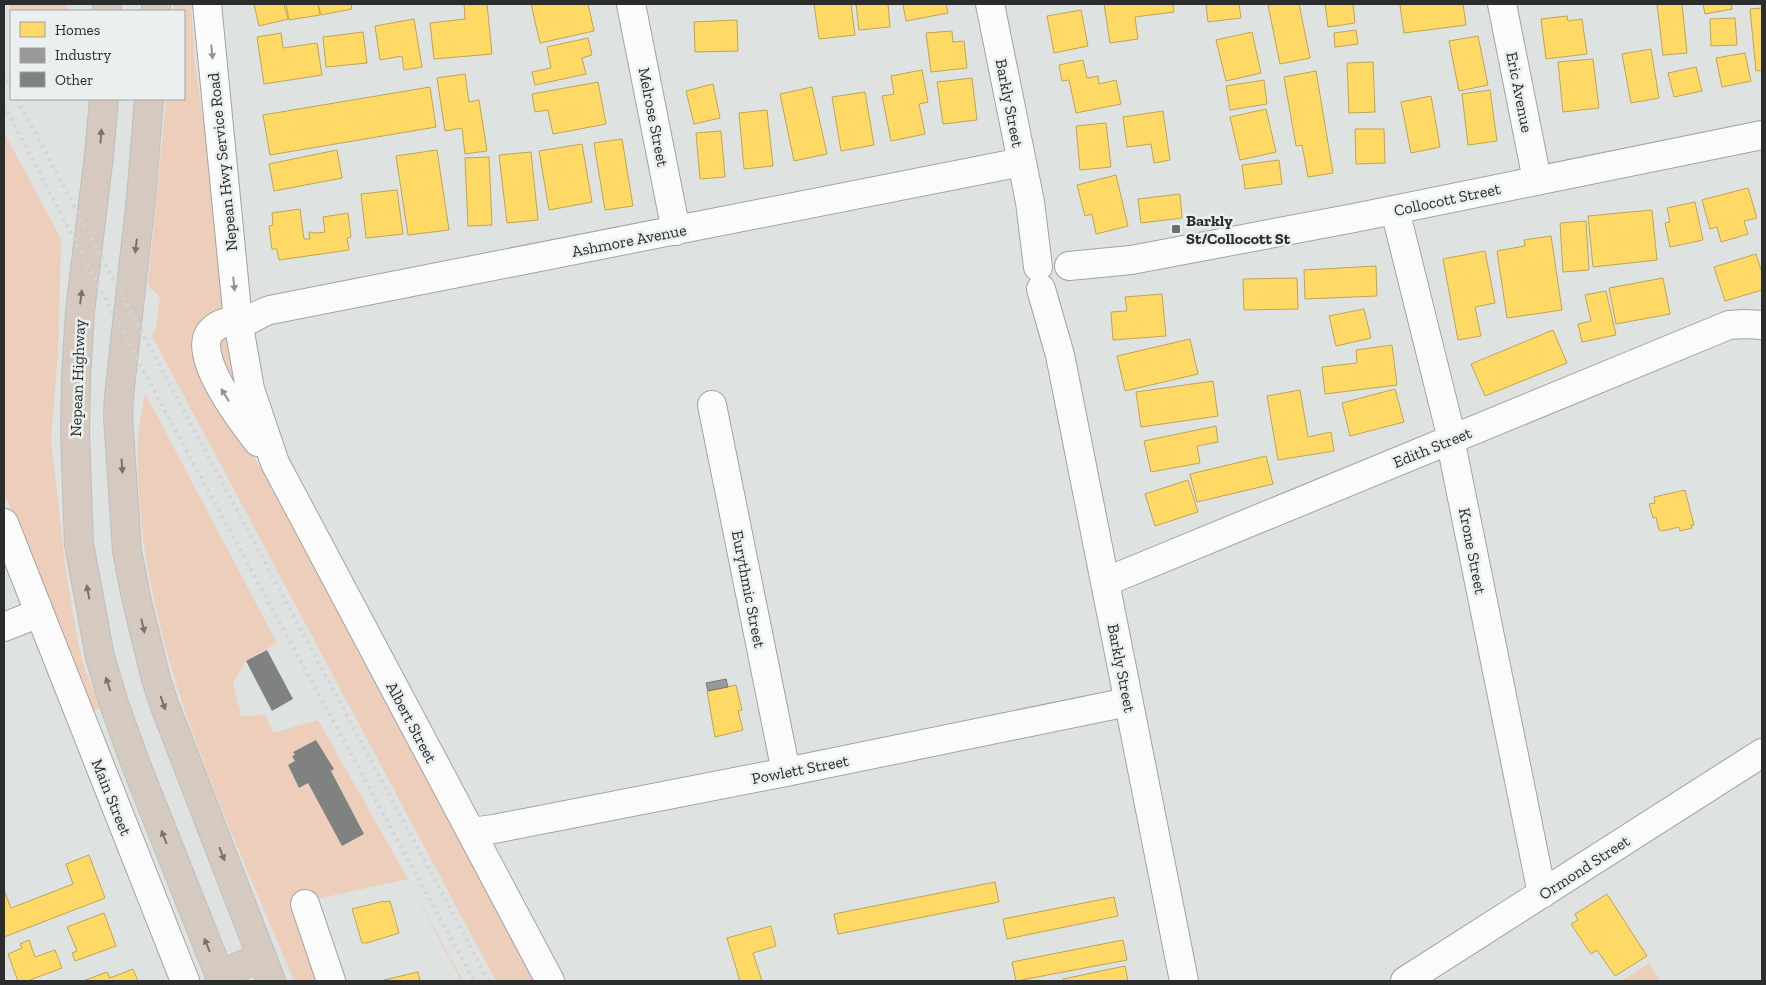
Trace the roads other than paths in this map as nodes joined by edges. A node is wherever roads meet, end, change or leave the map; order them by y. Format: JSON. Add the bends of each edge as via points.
{"nodes":[{"id":1,"x":207,"y":4,"type":"edge"},
{"id":2,"x":632,"y":4,"type":"edge"},
{"id":3,"x":990,"y":4,"type":"edge"},
{"id":4,"x":1502,"y":4,"type":"edge"},
{"id":5,"x":104,"y":100,"type":"edge"},
{"id":6,"x":149,"y":100,"type":"edge"},
{"id":7,"x":1762,"y":134,"type":"edge"},
{"id":8,"x":1022,"y":162,"type":"junction"},
{"id":9,"x":1537,"y":180,"type":"junction"},
{"id":10,"x":1395,"y":210,"type":"junction"},
{"id":11,"x":676,"y":230,"type":"junction"},
{"id":12,"x":1056,"y":275,"type":"junction"},
{"id":13,"x":238,"y":320,"type":"junction"},
{"id":14,"x":1762,"y":325,"type":"edge"},
{"id":15,"x":712,"y":405,"type":"dead end"},
{"id":16,"x":1451,"y":440,"type":"junction"},
{"id":17,"x":4,"y":523,"type":"edge"},
{"id":18,"x":1104,"y":582,"type":"junction"},
{"id":19,"x":39,"y":613,"type":"junction"},
{"id":20,"x":4,"y":627,"type":"edge"},
{"id":21,"x":100,"y":657,"type":"joint"},
{"id":22,"x":1128,"y":702,"type":"junction"},
{"id":23,"x":1762,"y":753,"type":"edge"},
{"id":24,"x":786,"y":772,"type":"junction"},
{"id":25,"x":471,"y":832,"type":"junction"},
{"id":26,"x":1542,"y":894,"type":"junction"},
{"id":27,"x":305,"y":904,"type":"dead end"},
{"id":28,"x":267,"y":969,"type":"edge"},
{"id":29,"x":220,"y":978,"type":"edge"},
{"id":30,"x":185,"y":981,"type":"edge"},
{"id":31,"x":331,"y":981,"type":"edge"},
{"id":32,"x":550,"y":981,"type":"edge"},
{"id":33,"x":1184,"y":981,"type":"edge"},
{"id":34,"x":1404,"y":981,"type":"edge"}],
"edges":[{"from":1,"to":13,"type":"street","name":"Nepean Hwy Service Road","one_way":true},
{"from":2,"to":11,"type":"street","name":"Melrose Street"},
{"from":3,"to":8,"type":"street","name":"Barkly Street"},
{"from":4,"to":9,"type":"street","name":"Eric Avenue"},
{"from":21,"to":5,"type":"highway","name":"Nepean Highway","one_way":true,"via":[[79,544],[74,407],[80,311]]},
{"from":6,"to":28,"type":"highway","one_way":true,"via":[[118,417],[127,552],[164,704]]},
{"from":7,"to":9,"type":"street","name":"Collocott Street"},
{"from":8,"to":11,"type":"street","name":"Ashmore Avenue"},
{"from":8,"to":12,"type":"street","name":"Barkly Street","via":[[1030,202]]},
{"from":9,"to":10,"type":"street","name":"Collocott Street"},
{"from":10,"to":12,"type":"street","name":"Collocott Street"},
{"from":10,"to":16,"type":"street","name":"Krone Street"},
{"from":11,"to":13,"type":"street","name":"Ashmore Avenue","via":[[270,310],[249,320]]},
{"from":12,"to":18,"type":"street","name":"Barkly Street","via":[[1060,355]]},
{"from":13,"to":25,"type":"street","name":"Albert Street","via":[[250,389],[274,463]]},
{"from":14,"to":16,"type":"street","name":"Edith Street","via":[[1729,325]]},
{"from":15,"to":24,"type":"street","name":"Eurythmic Street"},
{"from":16,"to":18,"type":"street","name":"Edith Street"},
{"from":16,"to":26,"type":"street","name":"Krone Street"},
{"from":17,"to":19,"type":"street","name":"Main Street"},
{"from":18,"to":22,"type":"street","name":"Barkly Street"},
{"from":19,"to":20,"type":"street"},
{"from":19,"to":30,"type":"street","name":"Main Street"},
{"from":29,"to":21,"type":"highway","name":"Main Street","one_way":true,"via":[[136,765]]},
{"from":22,"to":24,"type":"street","name":"Powlett Street"},
{"from":22,"to":33,"type":"street","name":"Barkly Street"},
{"from":23,"to":26,"type":"street","name":"Ormond Street"},
{"from":24,"to":25,"type":"street","name":"Powlett Street"},
{"from":25,"to":32,"type":"street","name":"Albert Street"},
{"from":26,"to":34,"type":"street","name":"Ormond Street"},
{"from":27,"to":31,"type":"street"},
{"from":28,"to":29,"type":"highway"}]}
